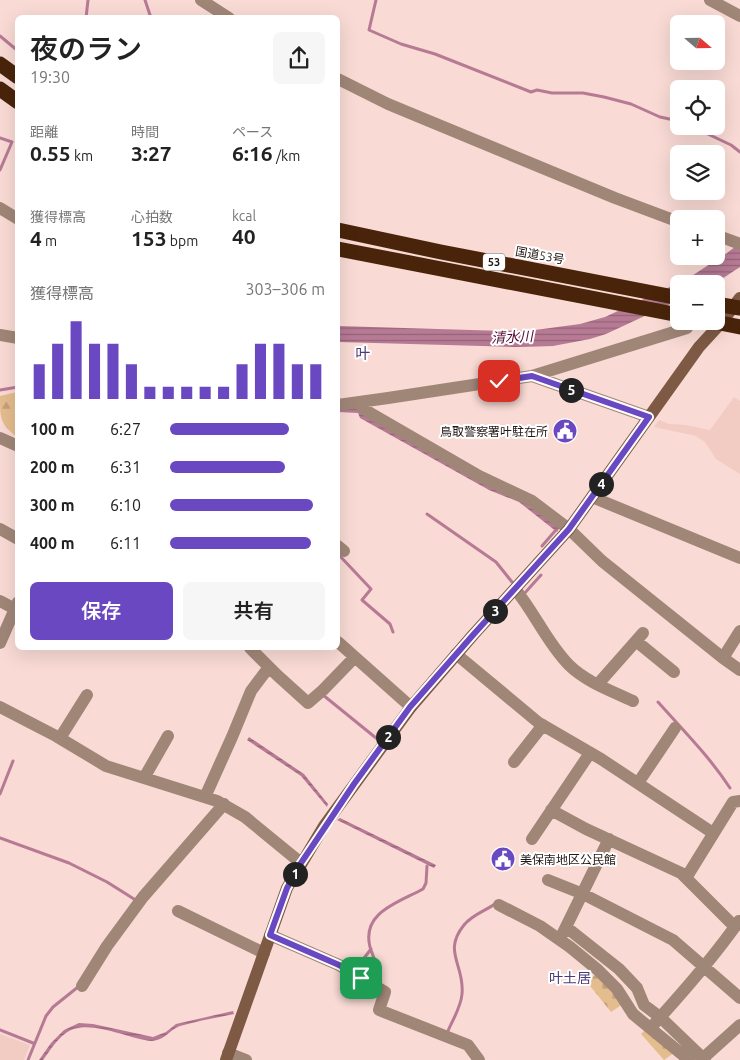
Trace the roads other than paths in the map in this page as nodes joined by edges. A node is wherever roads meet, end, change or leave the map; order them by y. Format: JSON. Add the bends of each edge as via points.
{"nodes":[{"id":1,"x":200,"y":0,"type":"edge"},
{"id":2,"x":710,"y":0,"type":"edge"},
{"id":3,"x":224,"y":15,"type":"edge"},
{"id":4,"x":740,"y":16,"type":"edge"},
{"id":5,"x":0,"y":64,"type":"edge"},
{"id":6,"x":15,"y":75,"type":"edge"},
{"id":7,"x":340,"y":80,"type":"edge"},
{"id":8,"x":0,"y":89,"type":"edge"},
{"id":9,"x":15,"y":100,"type":"edge"},
{"id":10,"x":0,"y":208,"type":"edge"},
{"id":11,"x":15,"y":217,"type":"edge"},
{"id":12,"x":670,"y":219,"type":"edge"},
{"id":13,"x":340,"y":230,"type":"edge"},
{"id":14,"x":725,"y":238,"type":"edge"},
{"id":15,"x":739,"y":242,"type":"edge"},
{"id":16,"x":340,"y":248,"type":"edge"},
{"id":17,"x":670,"y":296,"type":"edge"},
{"id":18,"x":725,"y":304,"type":"edge"},
{"id":19,"x":738,"y":304,"type":"edge"},
{"id":20,"x":725,"y":315,"type":"edge"},
{"id":21,"x":670,"y":316,"type":"edge"},
{"id":22,"x":725,"y":324,"type":"edge"},
{"id":23,"x":670,"y":326,"type":"edge"},
{"id":24,"x":740,"y":327,"type":"edge"},
{"id":25,"x":711,"y":330,"type":"edge"},
{"id":26,"x":0,"y":335,"type":"edge"},
{"id":27,"x":15,"y":338,"type":"edge"},
{"id":28,"x":532,"y":376,"type":"junction"},
{"id":29,"x":360,"y":402,"type":"junction"},
{"id":30,"x":340,"y":404,"type":"edge"},
{"id":31,"x":649,"y":417,"type":"junction"},
{"id":32,"x":0,"y":438,"type":"edge"},
{"id":33,"x":15,"y":445,"type":"edge"},
{"id":34,"x":592,"y":497,"type":"junction"},
{"id":35,"x":0,"y":529,"type":"edge"},
{"id":36,"x":569,"y":529,"type":"junction"},
{"id":37,"x":15,"y":537,"type":"edge"},
{"id":38,"x":740,"y":558,"type":"edge"},
{"id":39,"x":515,"y":589,"type":"junction"},
{"id":40,"x":0,"y":601,"type":"edge"},
{"id":41,"x":15,"y":605,"type":"edge"},
{"id":42,"x":15,"y":607,"type":"edge"},
{"id":43,"x":740,"y":631,"type":"edge"},
{"id":44,"x":0,"y":642,"type":"edge"},
{"id":45,"x":340,"y":644,"type":"edge"},
{"id":46,"x":252,"y":650,"type":"edge"},
{"id":47,"x":456,"y":654,"type":"junction"},
{"id":48,"x":354,"y":658,"type":"junction"},
{"id":49,"x":723,"y":658,"type":"junction"},
{"id":50,"x":269,"y":667,"type":"junction"},
{"id":51,"x":740,"y":670,"type":"edge"},
{"id":52,"x":674,"y":672,"type":"dead end"},
{"id":53,"x":598,"y":684,"type":"junction"},
{"id":54,"x":87,"y":695,"type":"dead end"},
{"id":55,"x":633,"y":701,"type":"dead end"},
{"id":56,"x":0,"y":707,"type":"edge"},
{"id":57,"x":410,"y":707,"type":"junction"},
{"id":58,"x":543,"y":726,"type":"junction"},
{"id":59,"x":675,"y":728,"type":"dead end"},
{"id":60,"x":168,"y":736,"type":"dead end"},
{"id":61,"x":60,"y":738,"type":"junction"},
{"id":62,"x":590,"y":753,"type":"junction"},
{"id":63,"x":514,"y":762,"type":"dead end"},
{"id":64,"x":144,"y":778,"type":"junction"},
{"id":65,"x":638,"y":783,"type":"junction"},
{"id":66,"x":205,"y":796,"type":"junction"},
{"id":67,"x":740,"y":801,"type":"edge"},
{"id":68,"x":224,"y":804,"type":"junction"},
{"id":69,"x":551,"y":810,"type":"junction"},
{"id":70,"x":713,"y":833,"type":"junction"},
{"id":71,"x":532,"y":839,"type":"dead end"},
{"id":72,"x":610,"y":839,"type":"junction"},
{"id":73,"x":301,"y":863,"type":"junction"},
{"id":74,"x":686,"y":878,"type":"junction"},
{"id":75,"x":548,"y":880,"type":"dead end"},
{"id":76,"x":583,"y":894,"type":"junction"},
{"id":77,"x":499,"y":905,"type":"dead end"},
{"id":78,"x":178,"y":911,"type":"dead end"},
{"id":79,"x":738,"y":924,"type":"edge"},
{"id":80,"x":566,"y":927,"type":"junction"},
{"id":81,"x":270,"y":935,"type":"junction"},
{"id":82,"x":559,"y":940,"type":"junction"},
{"id":83,"x":264,"y":953,"type":"junction"},
{"id":84,"x":704,"y":967,"type":"junction"},
{"id":85,"x":82,"y":986,"type":"dead end"},
{"id":86,"x":740,"y":998,"type":"edge"},
{"id":87,"x":660,"y":1018,"type":"junction"},
{"id":88,"x":650,"y":1028,"type":"junction"},
{"id":89,"x":739,"y":1029,"type":"edge"},
{"id":90,"x":227,"y":1057,"type":"edge"},
{"id":91,"x":703,"y":1059,"type":"edge"},
{"id":92,"x":246,"y":1060,"type":"edge"},
{"id":93,"x":479,"y":1060,"type":"edge"},
{"id":94,"x":689,"y":1060,"type":"edge"}],
"edges":[{"from":1,"to":3,"type":"street"},
{"from":2,"to":4,"type":"street"},
{"from":5,"to":6,"type":"highway"},
{"from":7,"to":12,"type":"street","via":[[388,104]]},
{"from":8,"to":9,"type":"highway"},
{"from":10,"to":11,"type":"street"},
{"from":13,"to":17,"type":"highway","name":"国道53号","number":"53"},
{"from":14,"to":15,"type":"street"},
{"from":16,"to":21,"type":"highway","number":"53"},
{"from":18,"to":19,"type":"highway"},
{"from":19,"to":20,"type":"street"},
{"from":22,"to":24,"type":"highway"},
{"from":23,"to":28,"type":"street"},
{"from":25,"to":31,"type":"street"},
{"from":26,"to":27,"type":"street"},
{"from":28,"to":29,"type":"street"},
{"from":28,"to":31,"type":"street"},
{"from":29,"to":30,"type":"street"},
{"from":29,"to":36,"type":"street","via":[[377,418],[492,483],[525,497]]},
{"from":31,"to":34,"type":"street"},
{"from":32,"to":33,"type":"street"},
{"from":34,"to":36,"type":"street"},
{"from":34,"to":38,"type":"street"},
{"from":35,"to":37,"type":"street"},
{"from":36,"to":39,"type":"street"},
{"from":36,"to":49,"type":"street","via":[[602,561]]},
{"from":39,"to":47,"type":"street"},
{"from":39,"to":53,"type":"street","via":[[558,653],[570,666]]},
{"from":40,"to":41,"type":"street"},
{"from":42,"to":44,"type":"street"},
{"from":43,"to":49,"type":"street"},
{"from":45,"to":48,"type":"street"},
{"from":46,"to":50,"type":"street"},
{"from":47,"to":57,"type":"street"},
{"from":47,"to":58,"type":"street"},
{"from":48,"to":50,"type":"street","via":[[308,703]]},
{"from":48,"to":57,"type":"street"},
{"from":49,"to":51,"type":"street"},
{"from":50,"to":66,"type":"street","via":[[248,698]]},
{"from":52,"to":53,"type":"street","via":[[639,637]]},
{"from":53,"to":55,"type":"street"},
{"from":54,"to":61,"type":"street"},
{"from":56,"to":61,"type":"street"},
{"from":57,"to":73,"type":"street"},
{"from":58,"to":62,"type":"street"},
{"from":58,"to":63,"type":"street"},
{"from":59,"to":65,"type":"street"},
{"from":60,"to":64,"type":"street"},
{"from":61,"to":64,"type":"street","via":[[106,766]]},
{"from":62,"to":65,"type":"street"},
{"from":62,"to":69,"type":"street"},
{"from":64,"to":66,"type":"street"},
{"from":65,"to":70,"type":"street"},
{"from":66,"to":68,"type":"street"},
{"from":67,"to":70,"type":"street","via":[[733,802]]},
{"from":68,"to":73,"type":"street"},
{"from":68,"to":85,"type":"street","via":[[143,898]]},
{"from":69,"to":71,"type":"street"},
{"from":69,"to":72,"type":"street"},
{"from":70,"to":74,"type":"street"},
{"from":72,"to":74,"type":"street"},
{"from":72,"to":76,"type":"street"},
{"from":73,"to":81,"type":"street","via":[[287,888]]},
{"from":74,"to":79,"type":"street"},
{"from":75,"to":76,"type":"street"},
{"from":76,"to":80,"type":"street"},
{"from":76,"to":84,"type":"street","via":[[673,940]]},
{"from":77,"to":82,"type":"street"},
{"from":78,"to":83,"type":"street"},
{"from":79,"to":84,"type":"street"},
{"from":80,"to":82,"type":"street"},
{"from":80,"to":87,"type":"street","via":[[619,969],[637,988],[644,1005]]},
{"from":81,"to":83,"type":"street"},
{"from":81,"to":93,"type":"street","via":[[353,972],[385,992],[379,1010],[468,1046]]},
{"from":82,"to":88,"type":"street","via":[[608,978],[632,1014]]},
{"from":83,"to":90,"type":"street"},
{"from":84,"to":86,"type":"street"},
{"from":84,"to":87,"type":"street"},
{"from":87,"to":88,"type":"street"},
{"from":87,"to":91,"type":"street"},
{"from":88,"to":94,"type":"street"},
{"from":89,"to":91,"type":"street"},
{"from":90,"to":92,"type":"street"}]}
